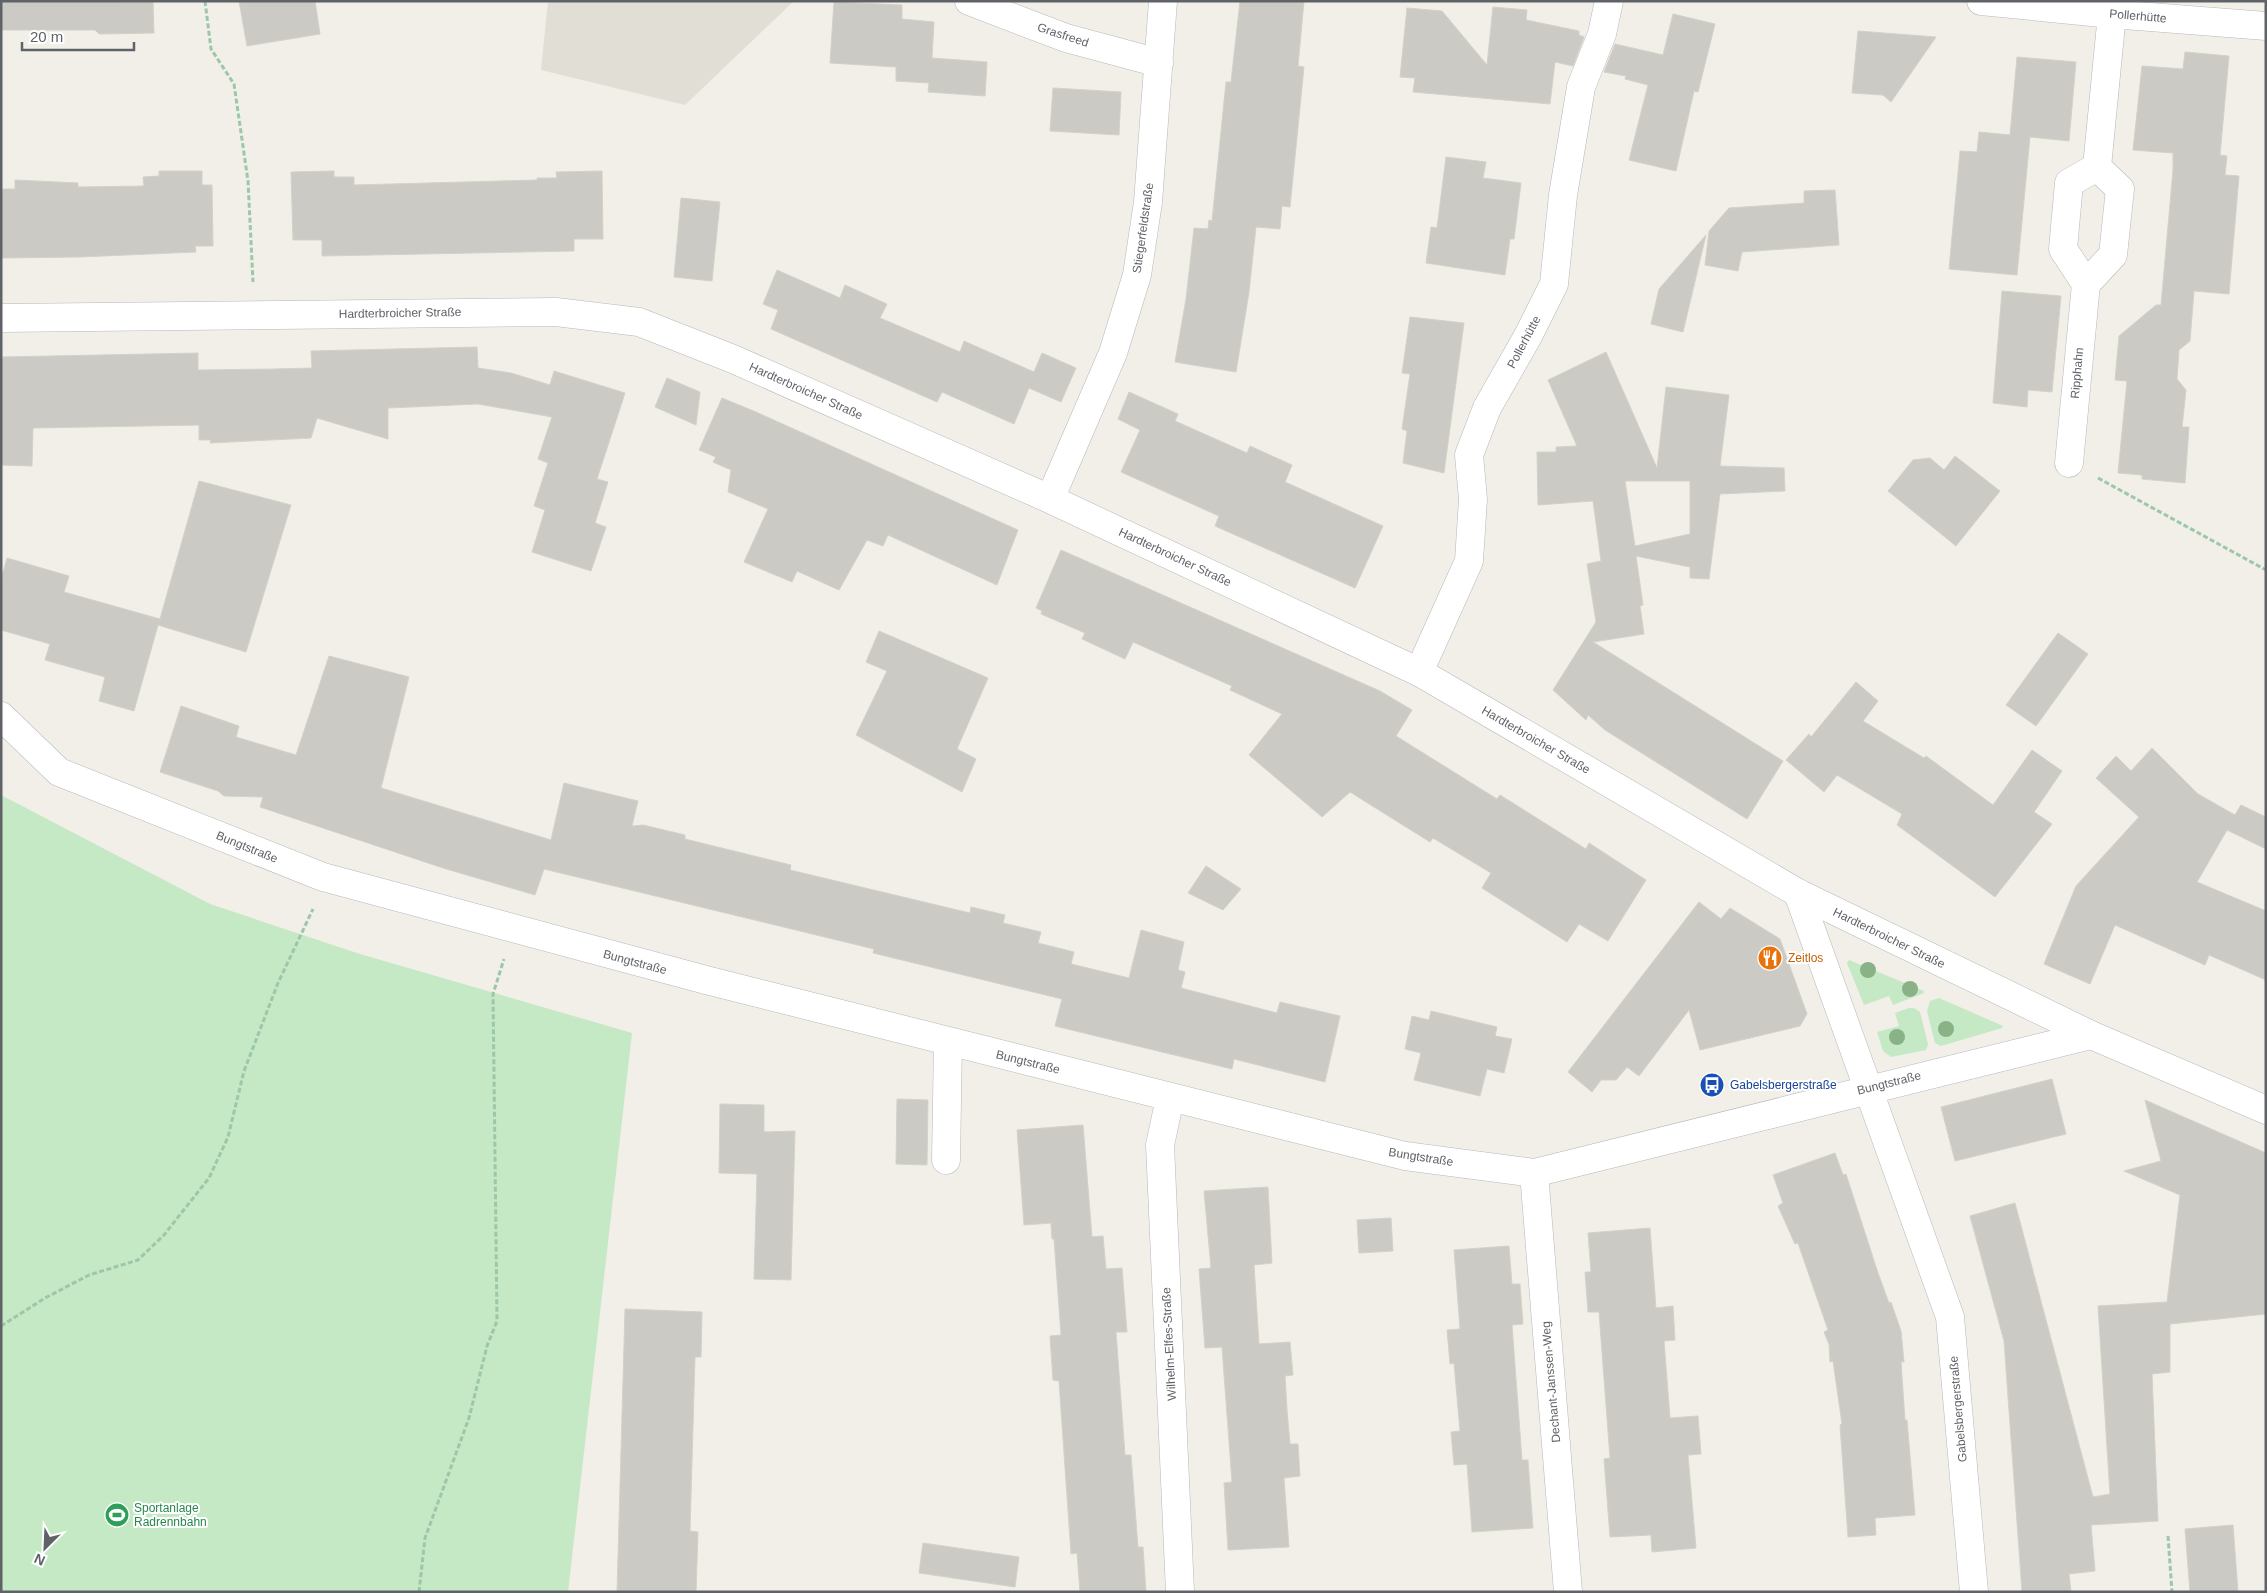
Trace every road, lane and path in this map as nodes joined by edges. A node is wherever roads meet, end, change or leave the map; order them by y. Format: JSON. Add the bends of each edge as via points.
{"nodes":[{"id":1,"x":204,"y":1,"type":"edge"},
{"id":2,"x":969,"y":1,"type":"edge"},
{"id":3,"x":1163,"y":1,"type":"edge"},
{"id":4,"x":1609,"y":1,"type":"edge"},
{"id":5,"x":1980,"y":1,"type":"edge"},
{"id":6,"x":2084,"y":6,"type":"edge"},
{"id":7,"x":2112,"y":14,"type":"junction"},
{"id":8,"x":2266,"y":26,"type":"edge"},
{"id":9,"x":1159,"y":63,"type":"junction"},
{"id":10,"x":2096,"y":166,"type":"junction"},
{"id":11,"x":2086,"y":284,"type":"junction"},
{"id":12,"x":254,"y":315,"type":"junction"},
{"id":13,"x":1,"y":318,"type":"edge"},
{"id":14,"x":2069,"y":462,"type":"joint"},
{"id":15,"x":1050,"y":499,"type":"junction"},
{"id":16,"x":2266,"y":570,"type":"edge"},
{"id":17,"x":1418,"y":672,"type":"junction"},
{"id":18,"x":1,"y":716,"type":"edge"},
{"id":19,"x":323,"y":877,"type":"junction"},
{"id":20,"x":1798,"y":894,"type":"junction"},
{"id":21,"x":512,"y":929,"type":"junction"},
{"id":22,"x":2091,"y":1035,"type":"junction"},
{"id":23,"x":948,"y":1042,"type":"junction"},
{"id":24,"x":1866,"y":1089,"type":"junction"},
{"id":25,"x":1170,"y":1098,"type":"junction"},
{"id":26,"x":2266,"y":1110,"type":"edge"},
{"id":27,"x":946,"y":1160,"type":"dead end"},
{"id":28,"x":1534,"y":1173,"type":"junction"},
{"id":29,"x":1,"y":1326,"type":"edge"},
{"id":30,"x":2168,"y":1536,"type":"dead end"},
{"id":31,"x":419,"y":1592,"type":"edge"},
{"id":32,"x":1180,"y":1592,"type":"edge"},
{"id":33,"x":1568,"y":1592,"type":"edge"},
{"id":34,"x":1974,"y":1592,"type":"edge"},
{"id":35,"x":2172,"y":1592,"type":"edge"}],
"edges":[{"from":1,"to":12,"type":"path","via":[[211,49],[234,84],[248,181]]},
{"from":2,"to":9,"type":"street","name":"Grasfreed","via":[[1066,38]]},
{"from":3,"to":9,"type":"street","name":"Stiegerfeldstraße"},
{"from":4,"to":17,"type":"street","name":"Pollerhütte","via":[[1602,34],[1581,87],[1563,195],[1554,284],[1487,408],[1469,455],[1473,499],[1469,561]]},
{"from":5,"to":6,"type":"street","name":"Pollerhütte"},
{"from":6,"to":7,"type":"street","name":"Pollerhütte"},
{"from":7,"to":8,"type":"street","name":"Pollerhütte"},
{"from":7,"to":10,"type":"street"},
{"from":9,"to":15,"type":"street","name":"Stiegerfeldstraße","via":[[1148,202],[1138,275],[1113,353]]},
{"from":10,"to":11,"type":"street","via":[[2120,189],[2113,255]]},
{"from":10,"to":11,"type":"street","via":[[2069,183],[2063,248]]},
{"from":11,"to":14,"type":"street","name":"Ripphahn"},
{"from":12,"to":13,"type":"street","name":"Hardterbroicher Straße"},
{"from":12,"to":15,"type":"street","name":"Hardterbroicher Straße","via":[[556,312],[640,322],[733,359]]},
{"from":14,"to":16,"type":"path"},
{"from":15,"to":17,"type":"street","name":"Hardterbroicher Straße"},
{"from":17,"to":20,"type":"street","name":"Hardterbroicher Straße"},
{"from":18,"to":19,"type":"street","name":"Bungtstraße","via":[[59,772]]},
{"from":19,"to":21,"type":"street","name":"Bungtstraße"},
{"from":19,"to":29,"type":"path","via":[[315,906],[278,983],[244,1072],[228,1137],[210,1178],[164,1235],[138,1260],[89,1275]]},
{"from":20,"to":22,"type":"street","name":"Hardterbroicher Straße"},
{"from":20,"to":24,"type":"street","name":"Gabelsbergerstraße"},
{"from":21,"to":23,"type":"street","name":"Bungtstraße"},
{"from":21,"to":31,"type":"path","via":[[493,994],[497,1321],[487,1346],[469,1418],[425,1538]]},
{"from":22,"to":24,"type":"street","name":"Bungtstraße"},
{"from":22,"to":26,"type":"street","name":"Hardterbroicher Straße"},
{"from":23,"to":25,"type":"street","name":"Bungtstraße"},
{"from":23,"to":27,"type":"street"},
{"from":24,"to":28,"type":"street","name":"Bungtstraße"},
{"from":24,"to":34,"type":"street","name":"Gabelsbergerstraße","via":[[1950,1316]]},
{"from":25,"to":28,"type":"street","name":"Bungtstraße","via":[[1405,1156]]},
{"from":25,"to":32,"type":"street","name":"Wilhelm-Elfes-Straße","via":[[1160,1145]]},
{"from":28,"to":33,"type":"street","name":"Dechant-Janssen-Weg"},
{"from":30,"to":35,"type":"path"}]}
